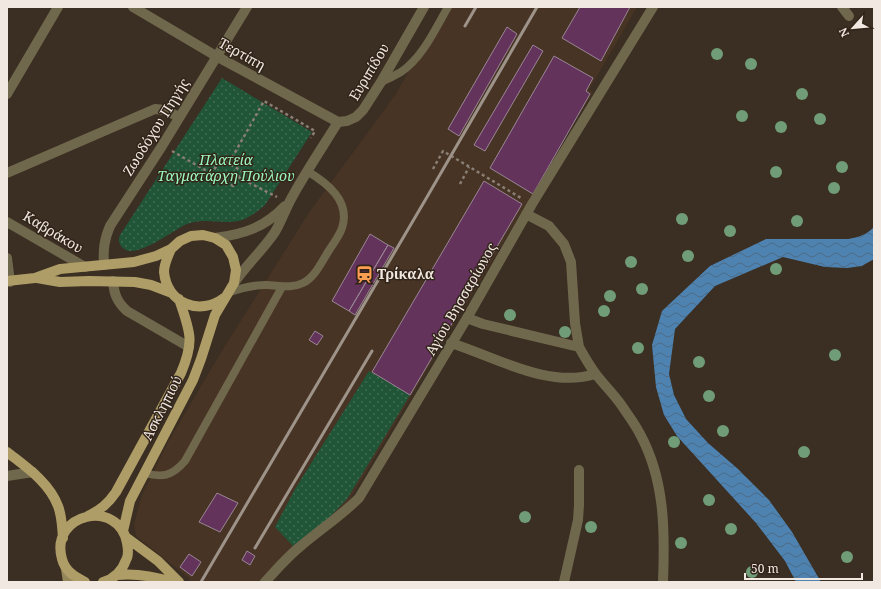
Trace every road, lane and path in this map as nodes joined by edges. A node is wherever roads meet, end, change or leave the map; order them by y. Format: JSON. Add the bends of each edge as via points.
{"nodes":[{"id":1,"x":58,"y":7,"type":"edge"},
{"id":2,"x":133,"y":7,"type":"edge"},
{"id":3,"x":247,"y":7,"type":"edge"},
{"id":4,"x":424,"y":7,"type":"edge"},
{"id":5,"x":448,"y":7,"type":"edge"},
{"id":6,"x":653,"y":7,"type":"edge"},
{"id":7,"x":842,"y":7,"type":"edge"},
{"id":8,"x":849,"y":16,"type":"dead end"},
{"id":9,"x":216,"y":56,"type":"junction"},
{"id":10,"x":381,"y":82,"type":"junction"},
{"id":11,"x":7,"y":94,"type":"edge"},
{"id":12,"x":179,"y":117,"type":"junction"},
{"id":13,"x":338,"y":122,"type":"junction"},
{"id":14,"x":307,"y":144,"type":"dead end"},
{"id":15,"x":162,"y":146,"type":"junction"},
{"id":16,"x":229,"y":163,"type":"junction"},
{"id":17,"x":470,"y":167,"type":"junction"},
{"id":18,"x":433,"y":169,"type":"dead end"},
{"id":19,"x":307,"y":171,"type":"junction"},
{"id":20,"x":7,"y":173,"type":"edge"},
{"id":21,"x":212,"y":174,"type":"junction"},
{"id":22,"x":238,"y":177,"type":"junction"},
{"id":23,"x":460,"y":184,"type":"dead end"},
{"id":24,"x":280,"y":191,"type":"dead end"},
{"id":25,"x":522,"y":199,"type":"dead end"},
{"id":26,"x":290,"y":200,"type":"junction"},
{"id":27,"x":526,"y":214,"type":"junction"},
{"id":28,"x":7,"y":222,"type":"edge"},
{"id":29,"x":215,"y":238,"type":"junction"},
{"id":30,"x":171,"y":249,"type":"junction"},
{"id":31,"x":7,"y":258,"type":"edge"},
{"id":32,"x":104,"y":265,"type":"junction"},
{"id":33,"x":85,"y":267,"type":"junction"},
{"id":34,"x":35,"y":278,"type":"junction"},
{"id":35,"x":113,"y":281,"type":"junction"},
{"id":36,"x":8,"y":282,"type":"edge"},
{"id":37,"x":282,"y":287,"type":"junction"},
{"id":38,"x":230,"y":290,"type":"junction"},
{"id":39,"x":175,"y":296,"type":"junction"},
{"id":40,"x":467,"y":318,"type":"junction"},
{"id":41,"x":451,"y":343,"type":"junction"},
{"id":42,"x":189,"y":347,"type":"junction"},
{"id":43,"x":579,"y":347,"type":"junction"},
{"id":44,"x":595,"y":374,"type":"junction"},
{"id":45,"x":7,"y":452,"type":"edge"},
{"id":46,"x":579,"y":470,"type":"dead end"},
{"id":47,"x":32,"y":472,"type":"junction"},
{"id":48,"x":144,"y":473,"type":"junction"},
{"id":49,"x":7,"y":476,"type":"edge"},
{"id":50,"x":88,"y":516,"type":"junction"},
{"id":51,"x":125,"y":535,"type":"junction"},
{"id":52,"x":62,"y":538,"type":"junction"},
{"id":53,"x":66,"y":569,"type":"junction"},
{"id":54,"x":117,"y":575,"type":"junction"},
{"id":55,"x":68,"y":582,"type":"edge"},
{"id":56,"x":85,"y":582,"type":"edge"},
{"id":57,"x":106,"y":582,"type":"edge"},
{"id":58,"x":172,"y":582,"type":"edge"},
{"id":59,"x":179,"y":582,"type":"edge"},
{"id":60,"x":265,"y":582,"type":"edge"},
{"id":61,"x":564,"y":582,"type":"edge"},
{"id":62,"x":663,"y":582,"type":"edge"}],
"edges":[{"from":1,"to":11,"type":"street"},
{"from":2,"to":9,"type":"street","name":"Τερτίπη"},
{"from":3,"to":9,"type":"street","name":"Ζωοδόχου Πηγής"},
{"from":4,"to":10,"type":"street","name":"Ευριπίδου"},
{"from":5,"to":10,"type":"lane","via":[[414,60]]},
{"from":6,"to":27,"type":"street","name":"Αγίου Βησσαρίωνος"},
{"from":7,"to":8,"type":"street"},
{"from":9,"to":12,"type":"street","name":"Ζωοδόχου Πηγής"},
{"from":9,"to":13,"type":"street","name":"Τερτίπη"},
{"from":10,"to":13,"type":"street","name":"Ευριπίδου","via":[[356,117]]},
{"from":12,"to":15,"type":"street","name":"Ζωοδόχου Πηγής"},
{"from":12,"to":20,"type":"street","via":[[165,110],[155,109]]},
{"from":13,"to":19,"type":"street"},
{"from":14,"to":16,"type":"path","via":[[315,131],[264,100]]},
{"from":15,"to":21,"type":"path"},
{"from":15,"to":32,"type":"street","name":"Ζωοδόχου Πηγής","via":[[104,238]]},
{"from":16,"to":21,"type":"path","via":[[220,159]]},
{"from":16,"to":22,"type":"path","via":[[242,171]]},
{"from":17,"to":18,"type":"path","via":[[443,151]]},
{"from":17,"to":23,"type":"path"},
{"from":17,"to":25,"type":"path"},
{"from":19,"to":26,"type":"street"},
{"from":19,"to":37,"type":"lane","via":[[332,189],[340,200],[344,221],[317,270],[302,283]]},
{"from":21,"to":22,"type":"path","via":[[233,186]]},
{"from":22,"to":24,"type":"path","via":[[276,198]]},
{"from":26,"to":29,"type":"street","via":[[277,214],[252,230]]},
{"from":26,"to":38,"type":"street","via":[[276,231],[244,268]]},
{"from":27,"to":40,"type":"street","name":"Αγίου Βησσαρίωνος"},
{"from":27,"to":43,"type":"street","via":[[549,226],[564,244],[571,262]]},
{"from":28,"to":33,"type":"street","name":"Καβράκου"},
{"from":29,"to":30,"type":"main road","via":[[191,236]]},
{"from":29,"to":38,"type":"main road","via":[[226,245],[233,257],[236,270]]},
{"from":30,"to":32,"type":"main road","via":[[134,262]]},
{"from":30,"to":39,"type":"main road","name":"Ασκληπιού","via":[[164,271],[166,283]]},
{"from":31,"to":36,"type":"street"},
{"from":32,"to":33,"type":"main road"},
{"from":33,"to":34,"type":"main road","via":[[60,269]]},
{"from":34,"to":35,"type":"main road","via":[[60,282]]},
{"from":34,"to":36,"type":"main road"},
{"from":35,"to":39,"type":"main road","via":[[151,285]]},
{"from":35,"to":42,"type":"street","via":[[116,297],[127,311]]},
{"from":37,"to":38,"type":"lane","via":[[266,285]]},
{"from":37,"to":48,"type":"lane","via":[[185,461],[166,476]]},
{"from":38,"to":39,"type":"main road","via":[[217,303],[208,306],[188,305]]},
{"from":38,"to":48,"type":"main road","name":"Ασκληπιού","via":[[215,315],[193,380]]},
{"from":39,"to":42,"type":"main road","name":"Ασκληπιού","via":[[187,324]]},
{"from":40,"to":41,"type":"street","name":"Αγίου Βησσαρίωνος"},
{"from":40,"to":43,"type":"street"},
{"from":41,"to":44,"type":"street","via":[[548,376],[567,378]]},
{"from":41,"to":60,"type":"street","name":"Αγίου Βησσαρίωνος","via":[[360,498],[302,545]]},
{"from":42,"to":50,"type":"main road","name":"Ασκληπιού","via":[[181,373],[116,492],[101,509]]},
{"from":43,"to":44,"type":"street"},
{"from":44,"to":62,"type":"street","via":[[640,432],[658,477],[663,514]]},
{"from":45,"to":47,"type":"main road"},
{"from":46,"to":61,"type":"street","via":[[578,520]]},
{"from":47,"to":49,"type":"street"},
{"from":47,"to":52,"type":"main road","via":[[52,493],[58,506]]},
{"from":48,"to":51,"type":"main road","name":"Ασκληπιού","via":[[130,501]]},
{"from":50,"to":51,"type":"main road","via":[[108,518],[117,524]]},
{"from":50,"to":52,"type":"main road","name":"Ασκληπιού","via":[[72,523]]},
{"from":51,"to":54,"type":"main road","name":"Ασκληπιού","via":[[128,558]]},
{"from":51,"to":59,"type":"main road","via":[[158,561]]},
{"from":52,"to":53,"type":"main road","via":[[60,554]]},
{"from":53,"to":55,"type":"main road"},
{"from":53,"to":56,"type":"main road"},
{"from":54,"to":57,"type":"main road"},
{"from":54,"to":58,"type":"main road","via":[[146,575]]}]}
